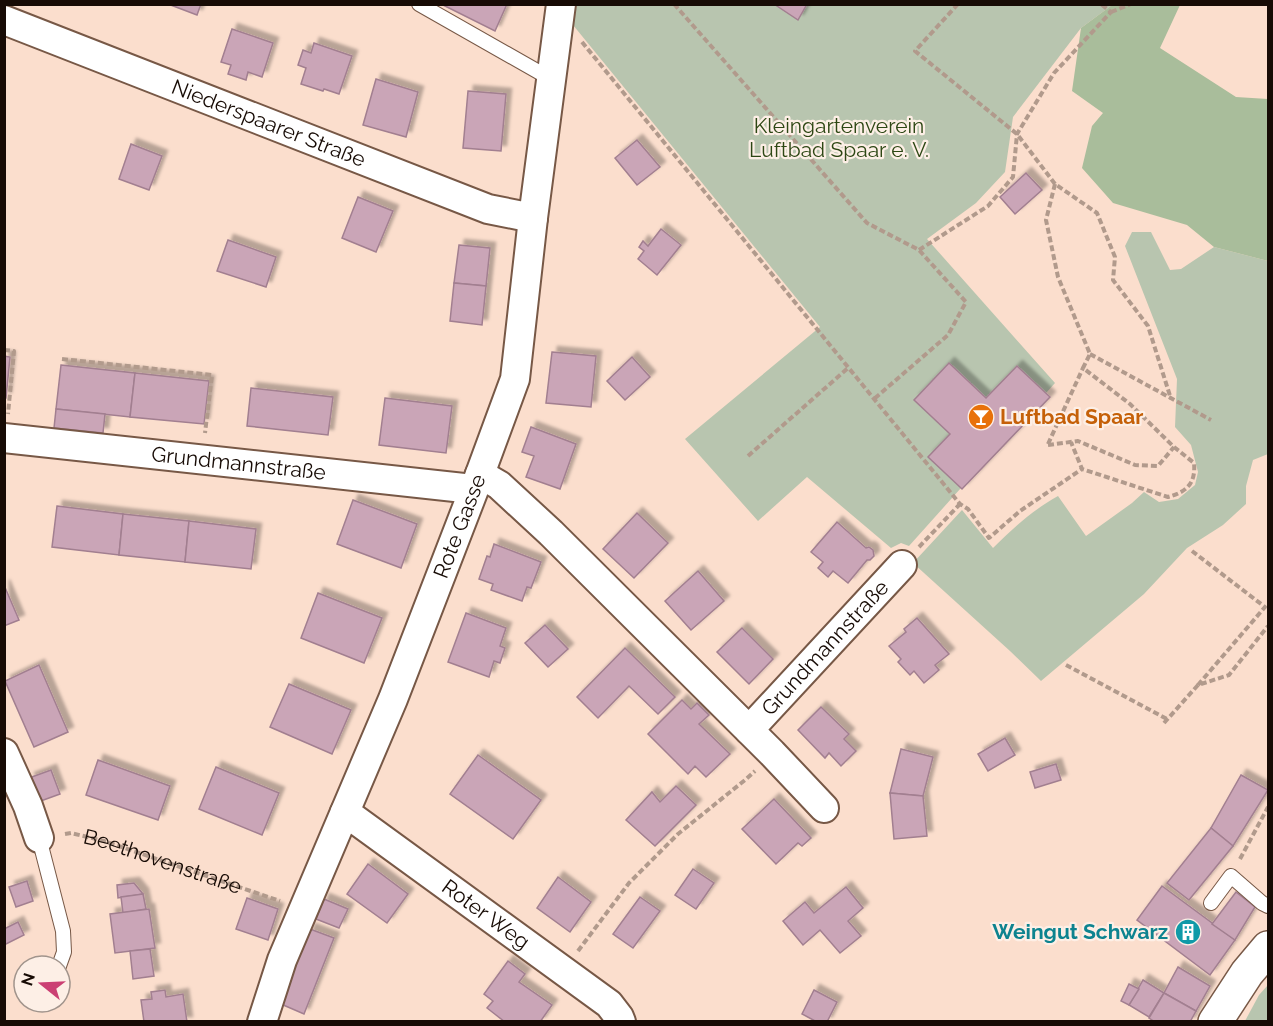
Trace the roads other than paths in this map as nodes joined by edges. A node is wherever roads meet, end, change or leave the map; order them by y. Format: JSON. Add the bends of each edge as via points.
{"nodes":[{"id":1,"x":419,"y":4,"type":"edge"},
{"id":2,"x":560,"y":15,"type":"edge"},
{"id":3,"x":4,"y":20,"type":"edge"},
{"id":4,"x":551,"y":80,"type":"junction"},
{"id":5,"x":533,"y":218,"type":"junction"},
{"id":6,"x":5,"y":438,"type":"edge"},
{"id":7,"x":476,"y":481,"type":"junction"},
{"id":8,"x":902,"y":565,"type":"road end"},
{"id":9,"x":749,"y":730,"type":"junction"},
{"id":10,"x":4,"y":753,"type":"edge"},
{"id":11,"x":824,"y":808,"type":"dead end"},
{"id":12,"x":345,"y":812,"type":"junction"},
{"id":13,"x":39,"y":838,"type":"joint"},
{"id":14,"x":1210,"y":903,"type":"dead end"},
{"id":15,"x":1269,"y":906,"type":"edge"},
{"id":16,"x":1269,"y":948,"type":"edge"},
{"id":17,"x":63,"y":954,"type":"edge"},
{"id":18,"x":262,"y":1022,"type":"edge"},
{"id":19,"x":621,"y":1022,"type":"edge"},
{"id":20,"x":1215,"y":1022,"type":"edge"}],
"edges":[{"from":1,"to":4,"type":"lane"},
{"from":2,"to":4,"type":"street","name":"Rote Gasse"},
{"from":3,"to":5,"type":"street","name":"Niederspaarer Straße","via":[[488,209]]},
{"from":4,"to":5,"type":"street","name":"Rote Gasse"},
{"from":5,"to":7,"type":"street","name":"Rote Gasse","via":[[515,379]]},
{"from":6,"to":7,"type":"street","name":"Grundmannstraße","via":[[201,460]]},
{"from":7,"to":9,"type":"street","name":"Grundmannstraße","via":[[499,485]]},
{"from":7,"to":12,"type":"street","name":"Rote Gasse","via":[[393,699]]},
{"from":8,"to":9,"type":"street","name":"Grundmannstraße"},
{"from":9,"to":11,"type":"street","name":"Grundmannstraße"},
{"from":10,"to":13,"type":"street"},
{"from":12,"to":18,"type":"street","name":"Rote Gasse","via":[[282,960]]},
{"from":12,"to":19,"type":"street","name":"Roter Weg","via":[[609,1004]]},
{"from":13,"to":17,"type":"lane","via":[[63,931]]},
{"from":14,"to":15,"type":"lane","via":[[1231,876]]},
{"from":16,"to":20,"type":"main road","via":[[1247,973]]}]}
